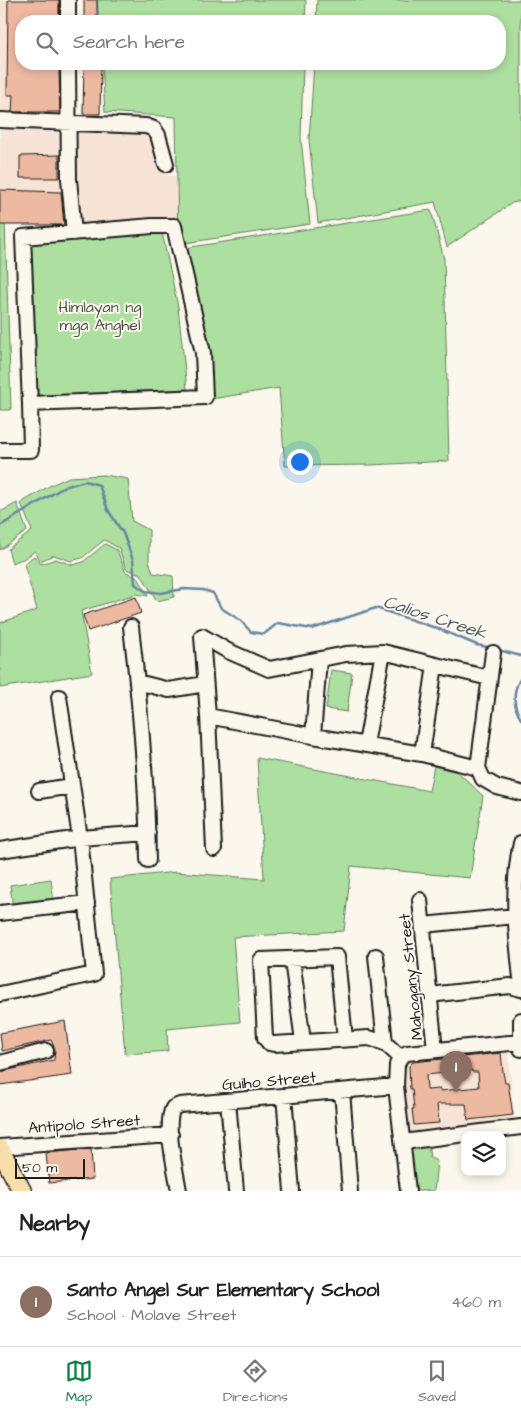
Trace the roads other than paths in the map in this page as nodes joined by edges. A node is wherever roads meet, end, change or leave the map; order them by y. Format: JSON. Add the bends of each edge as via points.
{"nodes":[{"id":1,"x":68,"y":0,"type":"edge"},
{"id":2,"x":68,"y":15,"type":"edge"},
{"id":3,"x":68,"y":70,"type":"edge"},
{"id":4,"x":0,"y":120,"type":"edge"},
{"id":5,"x":68,"y":124,"type":"junction"},
{"id":6,"x":166,"y":164,"type":"dead end"},
{"id":7,"x":74,"y":233,"type":"junction"},
{"id":8,"x":30,"y":404,"type":"junction"},
{"id":9,"x":0,"y":450,"type":"edge"},
{"id":10,"x":131,"y":627,"type":"dead end"},
{"id":11,"x":383,"y":652,"type":"junction"},
{"id":12,"x":493,"y":653,"type":"dead end"},
{"id":13,"x":319,"y":660,"type":"junction"},
{"id":14,"x":435,"y":665,"type":"junction"},
{"id":15,"x":489,"y":678,"type":"junction"},
{"id":16,"x":137,"y":682,"type":"junction"},
{"id":17,"x":205,"y":684,"type":"junction"},
{"id":18,"x":59,"y":697,"type":"dead end"},
{"id":19,"x":208,"y":716,"type":"junction"},
{"id":20,"x":312,"y":736,"type":"junction"},
{"id":21,"x":366,"y":744,"type":"junction"},
{"id":22,"x":422,"y":754,"type":"junction"},
{"id":23,"x":480,"y":774,"type":"junction"},
{"id":24,"x":72,"y":786,"type":"junction"},
{"id":25,"x":39,"y":791,"type":"dead end"},
{"id":26,"x":521,"y":793,"type":"edge"},
{"id":27,"x":148,"y":833,"type":"junction"},
{"id":28,"x":80,"y":838,"type":"junction"},
{"id":29,"x":214,"y":849,"type":"dead end"},
{"id":30,"x":0,"y":850,"type":"edge"},
{"id":31,"x":520,"y":852,"type":"edge"},
{"id":32,"x":148,"y":860,"type":"dead end"},
{"id":33,"x":420,"y":900,"type":"dead end"},
{"id":34,"x":87,"y":903,"type":"junction"},
{"id":35,"x":1,"y":910,"type":"edge"},
{"id":36,"x":518,"y":917,"type":"edge"},
{"id":37,"x":423,"y":925,"type":"junction"},
{"id":38,"x":376,"y":956,"type":"dead end"},
{"id":39,"x":292,"y":960,"type":"junction"},
{"id":40,"x":521,"y":978,"type":"edge"},
{"id":41,"x":521,"y":989,"type":"edge"},
{"id":42,"x":0,"y":994,"type":"edge"},
{"id":43,"x":429,"y":994,"type":"junction"},
{"id":44,"x":521,"y":1020,"type":"edge"},
{"id":45,"x":345,"y":1039,"type":"junction"},
{"id":46,"x":303,"y":1041,"type":"junction"},
{"id":47,"x":385,"y":1043,"type":"junction"},
{"id":48,"x":521,"y":1046,"type":"edge"},
{"id":49,"x":435,"y":1050,"type":"junction"},
{"id":50,"x":46,"y":1052,"type":"dead end"},
{"id":51,"x":404,"y":1055,"type":"junction"},
{"id":52,"x":0,"y":1062,"type":"edge"},
{"id":53,"x":396,"y":1086,"type":"junction"},
{"id":54,"x":342,"y":1091,"type":"junction"},
{"id":55,"x":284,"y":1096,"type":"junction"},
{"id":56,"x":228,"y":1101,"type":"junction"},
{"id":57,"x":521,"y":1127,"type":"edge"},
{"id":58,"x":171,"y":1135,"type":"junction"},
{"id":59,"x":403,"y":1142,"type":"junction"},
{"id":60,"x":0,"y":1148,"type":"edge"},
{"id":61,"x":22,"y":1191,"type":"edge"},
{"id":62,"x":179,"y":1191,"type":"edge"},
{"id":63,"x":236,"y":1191,"type":"edge"},
{"id":64,"x":292,"y":1191,"type":"edge"},
{"id":65,"x":350,"y":1191,"type":"edge"},
{"id":66,"x":408,"y":1191,"type":"edge"}],
"edges":[{"from":1,"to":2,"type":"street"},
{"from":3,"to":5,"type":"street"},
{"from":4,"to":5,"type":"street"},
{"from":5,"to":6,"type":"street","via":[[146,126],[154,129]]},
{"from":5,"to":7,"type":"street"},
{"from":7,"to":8,"type":"street","via":[[23,237]]},
{"from":7,"to":8,"type":"street","via":[[174,226],[203,353],[205,397]]},
{"from":8,"to":9,"type":"street","via":[[31,450]]},
{"from":10,"to":16,"type":"street"},
{"from":11,"to":13,"type":"street","via":[[346,654]]},
{"from":11,"to":14,"type":"street"},
{"from":11,"to":21,"type":"street"},
{"from":12,"to":15,"type":"street"},
{"from":13,"to":17,"type":"street","via":[[269,669],[202,636]]},
{"from":13,"to":20,"type":"street"},
{"from":14,"to":15,"type":"street"},
{"from":14,"to":22,"type":"street"},
{"from":15,"to":23,"type":"street"},
{"from":16,"to":17,"type":"street","via":[[169,690]]},
{"from":16,"to":27,"type":"street"},
{"from":17,"to":19,"type":"street"},
{"from":18,"to":24,"type":"street"},
{"from":19,"to":20,"type":"street"},
{"from":19,"to":29,"type":"street"},
{"from":20,"to":21,"type":"street"},
{"from":21,"to":22,"type":"street"},
{"from":22,"to":23,"type":"street"},
{"from":23,"to":26,"type":"street","via":[[497,787]]},
{"from":24,"to":25,"type":"street"},
{"from":24,"to":28,"type":"street"},
{"from":27,"to":28,"type":"street"},
{"from":27,"to":32,"type":"street"},
{"from":28,"to":30,"type":"street"},
{"from":28,"to":34,"type":"street"},
{"from":31,"to":36,"type":"street"},
{"from":33,"to":37,"type":"street","name":"Mahogany Street"},
{"from":34,"to":35,"type":"street"},
{"from":34,"to":42,"type":"street","via":[[94,974]]},
{"from":36,"to":37,"type":"street"},
{"from":36,"to":40,"type":"street"},
{"from":37,"to":43,"type":"street","name":"Mahogany Street"},
{"from":38,"to":47,"type":"street"},
{"from":39,"to":45,"type":"street","via":[[337,957]]},
{"from":39,"to":46,"type":"street"},
{"from":39,"to":46,"type":"street","via":[[261,960],[265,1038],[274,1044]]},
{"from":41,"to":43,"type":"street","via":[[510,986]]},
{"from":43,"to":49,"type":"street","name":"Mahogany Street"},
{"from":44,"to":48,"type":"street"},
{"from":45,"to":46,"type":"street"},
{"from":45,"to":47,"type":"street","via":[[369,1038]]},
{"from":47,"to":51,"type":"street"},
{"from":48,"to":49,"type":"street"},
{"from":49,"to":51,"type":"street"},
{"from":50,"to":52,"type":"street"},
{"from":51,"to":53,"type":"street","via":[[397,1066]]},
{"from":53,"to":54,"type":"street","name":"Guiho Street"},
{"from":53,"to":59,"type":"street"},
{"from":54,"to":55,"type":"street","name":"Guiho Street"},
{"from":54,"to":65,"type":"street"},
{"from":55,"to":56,"type":"street","name":"Guiho Street"},
{"from":55,"to":64,"type":"street"},
{"from":56,"to":58,"type":"street","name":"Guiho Street","via":[[173,1108],[170,1114]]},
{"from":56,"to":63,"type":"street"},
{"from":57,"to":59,"type":"street"},
{"from":58,"to":60,"type":"street","name":"Antipolo Street"},
{"from":58,"to":62,"type":"street"},
{"from":59,"to":66,"type":"street"},
{"from":60,"to":61,"type":"main road"}]}
